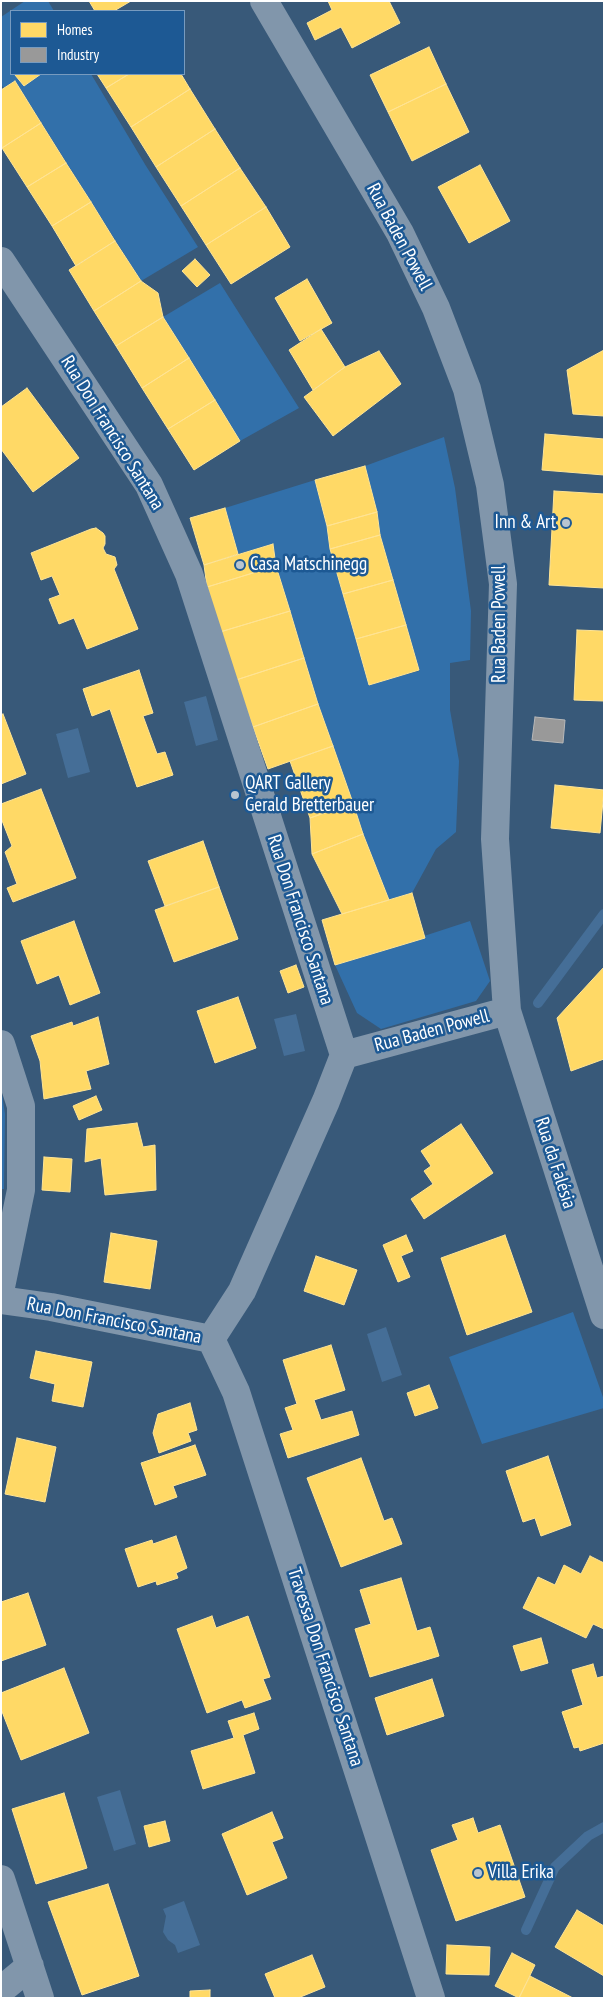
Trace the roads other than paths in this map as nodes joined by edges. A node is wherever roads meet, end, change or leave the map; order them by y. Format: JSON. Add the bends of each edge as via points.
{"nodes":[{"id":1,"x":264,"y":1,"type":"edge"},
{"id":2,"x":1,"y":260,"type":"edge"},
{"id":3,"x":507,"y":1011,"type":"junction"},
{"id":4,"x":1,"y":1044,"type":"edge"},
{"id":5,"x":344,"y":1055,"type":"junction"},
{"id":6,"x":1,"y":1287,"type":"edge"},
{"id":7,"x":1,"y":1300,"type":"edge"},
{"id":8,"x":604,"y":1314,"type":"edge"},
{"id":9,"x":211,"y":1339,"type":"junction"},
{"id":10,"x":1,"y":1879,"type":"edge"},
{"id":11,"x":30,"y":1966,"type":"junction"},
{"id":12,"x":1,"y":1990,"type":"edge"},
{"id":13,"x":40,"y":1998,"type":"edge"},
{"id":14,"x":431,"y":1998,"type":"edge"}],
"edges":[{"from":1,"to":3,"type":"street","name":"Rua Baden Powell","via":[[400,232],[436,308],[467,389],[490,485],[503,584],[495,838]]},
{"from":2,"to":5,"type":"street","name":"Rua Don Francisco Santana","via":[[149,485],[189,574]]},
{"from":3,"to":5,"type":"street","name":"Rua Baden Powell"},
{"from":3,"to":8,"type":"street","name":"Rua da Falésia"},
{"from":4,"to":6,"type":"street","via":[[21,1106],[22,1190]]},
{"from":5,"to":9,"type":"street","name":"Rua Don Francisco Santana","via":[[242,1291]]},
{"from":7,"to":9,"type":"street","name":"Rua Don Francisco Santana"},
{"from":9,"to":14,"type":"street","name":"Travessa Don Francisco Santana","via":[[236,1392]]},
{"from":10,"to":11,"type":"street"},
{"from":11,"to":12,"type":"street"},
{"from":11,"to":13,"type":"street"}]}
